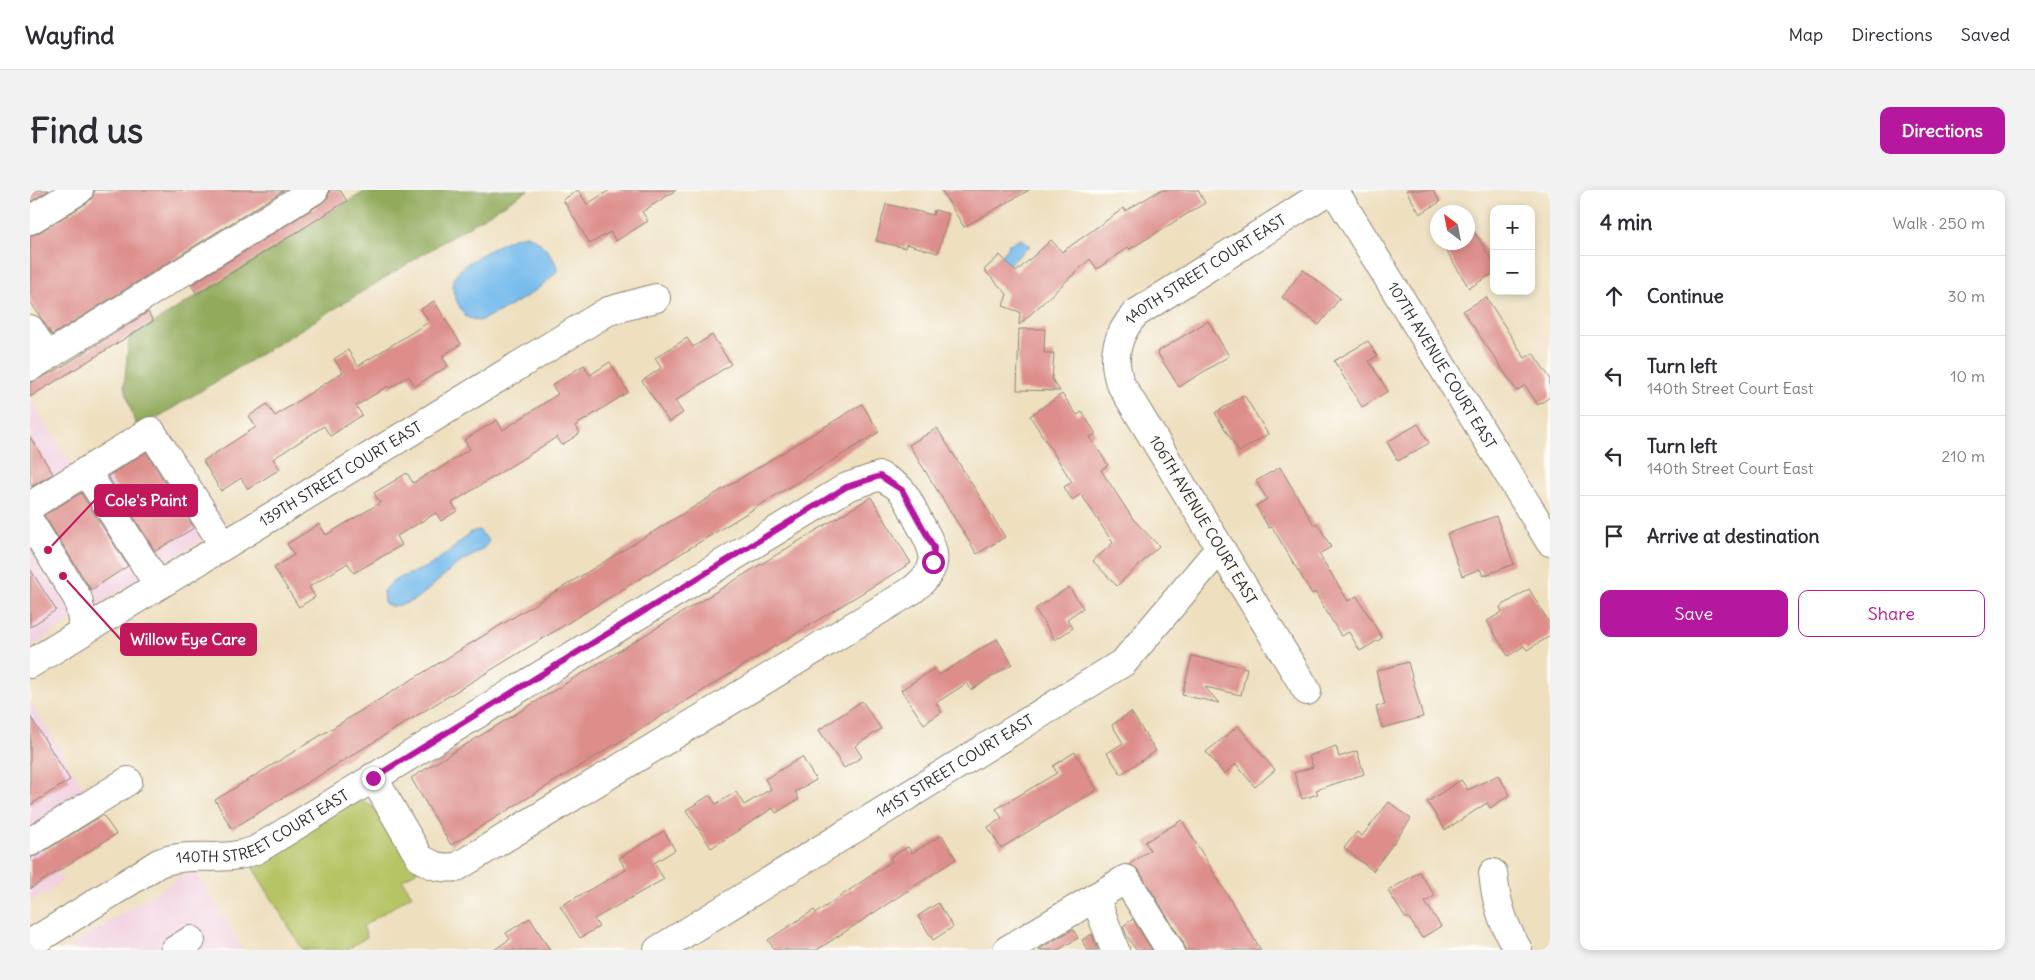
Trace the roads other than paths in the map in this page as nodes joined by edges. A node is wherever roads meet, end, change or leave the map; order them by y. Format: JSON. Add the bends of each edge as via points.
{"nodes":[{"id":1,"x":79,"y":190,"type":"edge"},
{"id":2,"x":314,"y":190,"type":"edge"},
{"id":3,"x":1329,"y":190,"type":"edge"},
{"id":4,"x":1334,"y":190,"type":"edge"},
{"id":5,"x":30,"y":220,"type":"edge"},
{"id":6,"x":656,"y":298,"type":"dead end"},
{"id":7,"x":30,"y":329,"type":"edge"},
{"id":8,"x":1117,"y":344,"type":"joint"},
{"id":9,"x":39,"y":362,"type":"edge"},
{"id":10,"x":86,"y":471,"type":"junction"},
{"id":11,"x":30,"y":506,"type":"edge"},
{"id":12,"x":30,"y":522,"type":"edge"},
{"id":13,"x":1550,"y":542,"type":"edge"},
{"id":14,"x":223,"y":544,"type":"junction"},
{"id":15,"x":1220,"y":548,"type":"junction"},
{"id":16,"x":158,"y":585,"type":"junction"},
{"id":17,"x":84,"y":630,"type":"junction"},
{"id":18,"x":30,"y":664,"type":"edge"},
{"id":19,"x":1306,"y":691,"type":"dead end"},
{"id":20,"x":373,"y":778,"type":"junction"},
{"id":21,"x":128,"y":781,"type":"dead end"},
{"id":22,"x":30,"y":842,"type":"edge"},
{"id":23,"x":1493,"y":873,"type":"dead end"},
{"id":24,"x":1095,"y":896,"type":"junction"},
{"id":25,"x":31,"y":943,"type":"edge"},
{"id":26,"x":658,"y":950,"type":"edge"},
{"id":27,"x":1008,"y":950,"type":"edge"},
{"id":28,"x":1116,"y":950,"type":"edge"},
{"id":29,"x":1170,"y":950,"type":"edge"},
{"id":30,"x":1518,"y":950,"type":"edge"}],
"edges":[{"from":1,"to":5,"type":"street"},
{"from":2,"to":9,"type":"street"},
{"from":3,"to":8,"type":"street","name":"140TH STREET COURT EAST","via":[[1135,314],[1125,325]]},
{"from":4,"to":13,"type":"street","name":"107TH AVENUE COURT EAST"},
{"from":6,"to":14,"type":"street","name":"139TH STREET COURT EAST","via":[[608,312]]},
{"from":7,"to":9,"type":"street"},
{"from":8,"to":15,"type":"street","name":"106TH AVENUE COURT EAST","via":[[1115,364],[1120,383]]},
{"from":10,"to":11,"type":"street"},
{"from":10,"to":14,"type":"street","via":[[151,431]]},
{"from":10,"to":16,"type":"street"},
{"from":12,"to":17,"type":"street","via":[[78,600]]},
{"from":14,"to":16,"type":"street","name":"139TH STREET COURT EAST"},
{"from":15,"to":19,"type":"street","name":"106TH AVENUE COURT EAST"},
{"from":15,"to":26,"type":"street","name":"141ST STREET COURT EAST","via":[[1124,662]]},
{"from":16,"to":17,"type":"street","name":"139TH STREET COURT EAST"},
{"from":17,"to":18,"type":"street","name":"139TH STREET COURT EAST"},
{"from":20,"to":20,"type":"street","name":"140TH STREET COURT EAST","via":[[846,487],[880,476],[902,490],[934,548],[933,562],[921,584],[457,867],[444,869],[420,858]]},
{"from":20,"to":25,"type":"street","name":"140TH STREET COURT EAST","via":[[256,850],[240,856],[176,856],[160,863]]},
{"from":21,"to":22,"type":"street"},
{"from":23,"to":30,"type":"street","via":[[1502,921]]},
{"from":24,"to":27,"type":"street"},
{"from":24,"to":28,"type":"street"},
{"from":24,"to":29,"type":"street","via":[[1126,879]]}]}
